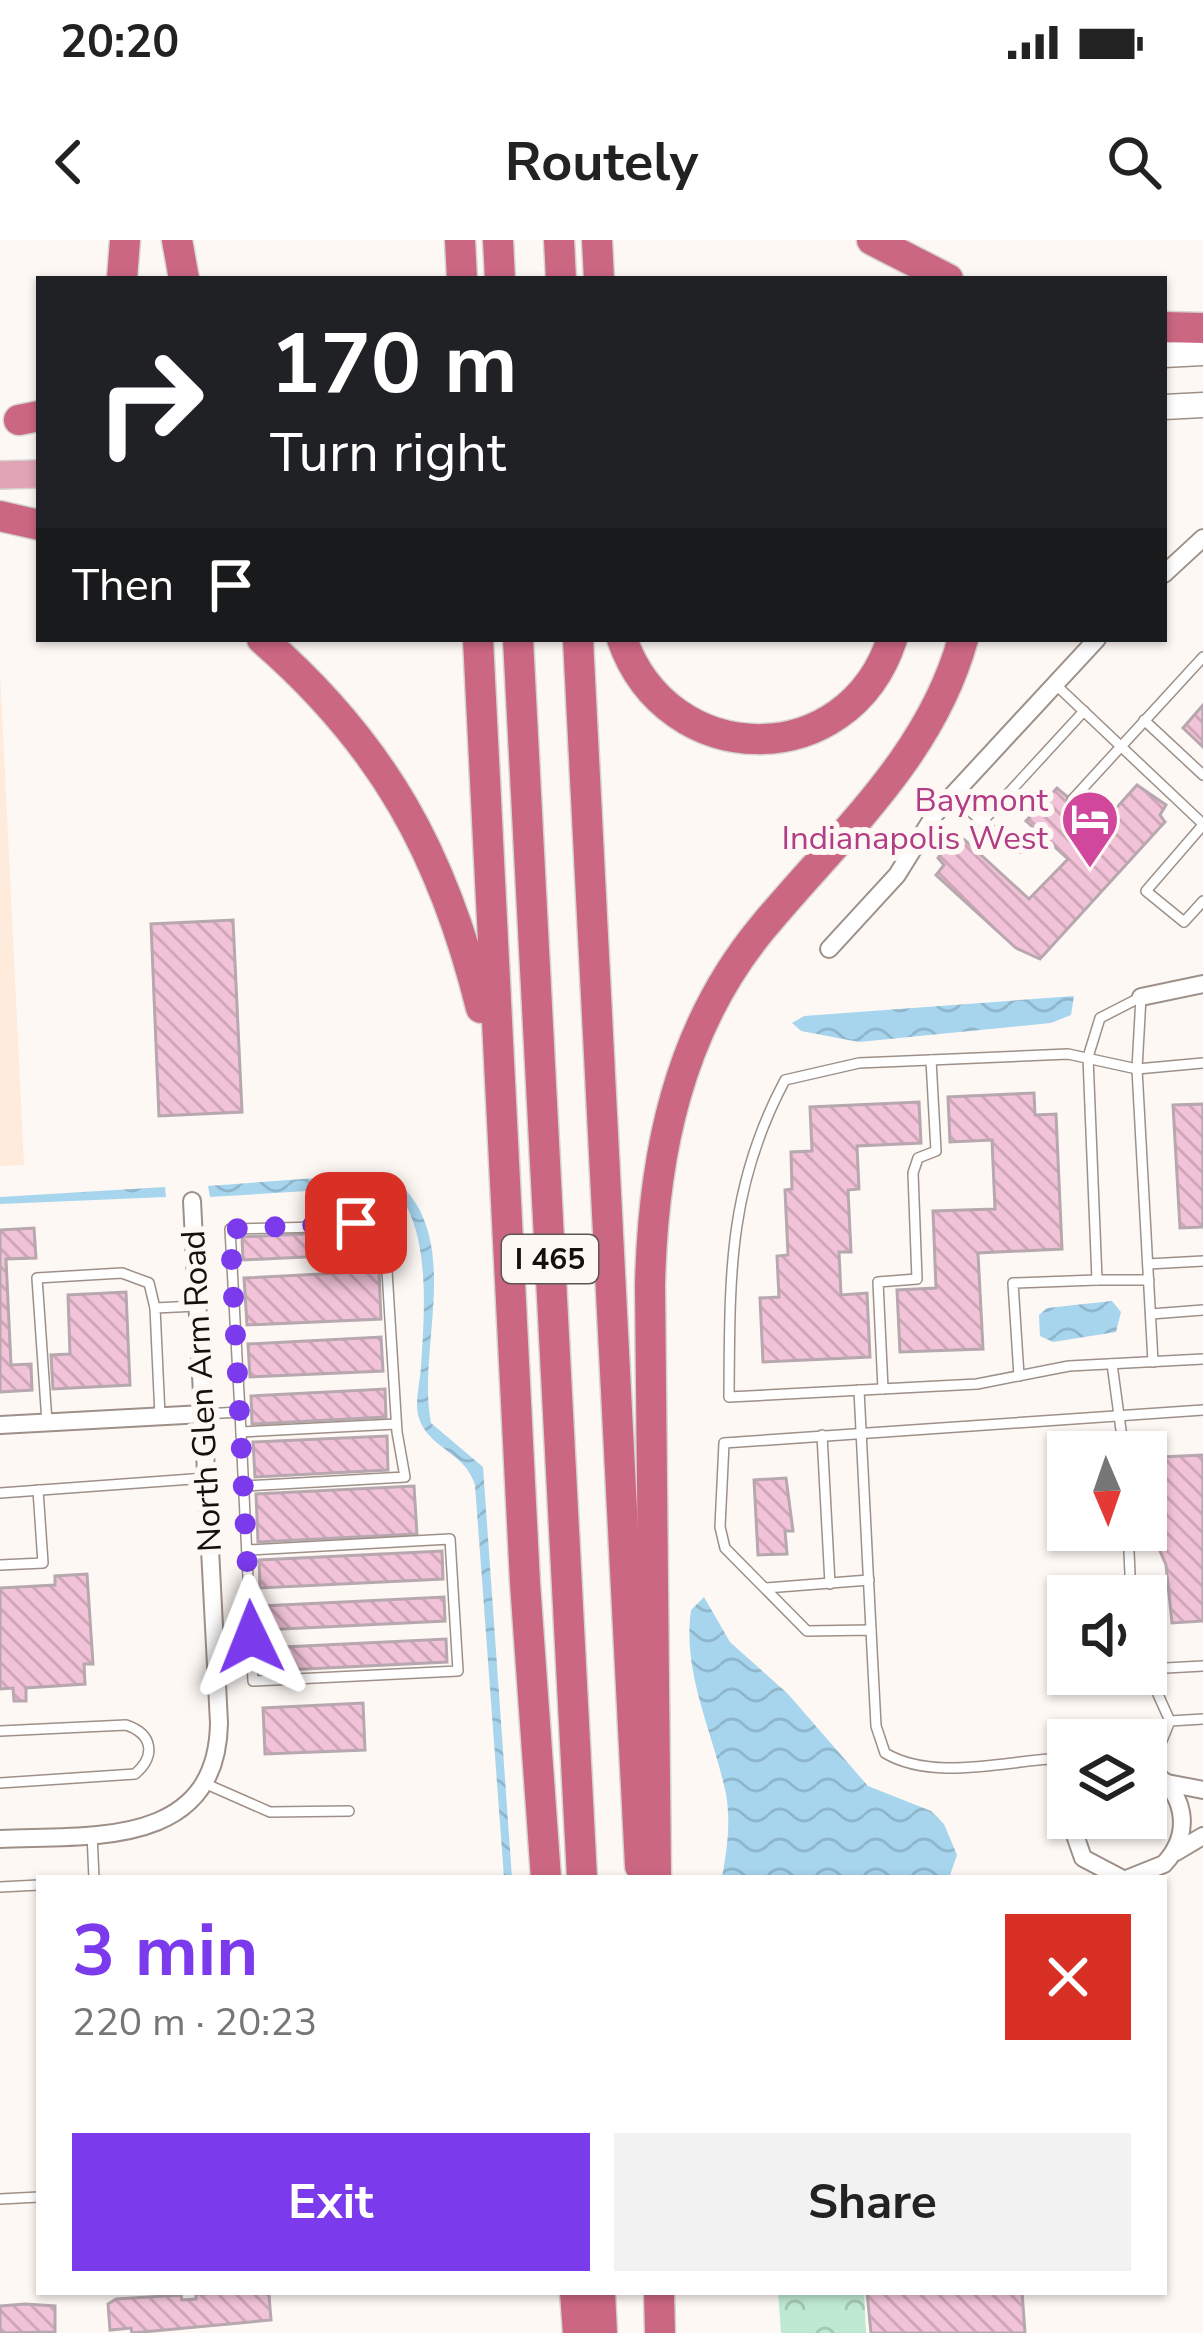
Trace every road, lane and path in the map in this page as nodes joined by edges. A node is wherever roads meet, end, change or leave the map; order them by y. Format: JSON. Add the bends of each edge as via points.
{"nodes":[{"id":1,"x":177,"y":240,"type":"edge"},
{"id":2,"x":460,"y":240,"type":"edge"},
{"id":3,"x":498,"y":240,"type":"edge"},
{"id":4,"x":559,"y":240,"type":"edge"},
{"id":5,"x":597,"y":240,"type":"edge"},
{"id":6,"x":872,"y":240,"type":"edge"},
{"id":7,"x":183,"y":276,"type":"edge"},
{"id":8,"x":462,"y":276,"type":"edge"},
{"id":9,"x":500,"y":276,"type":"edge"},
{"id":10,"x":561,"y":276,"type":"edge"},
{"id":11,"x":599,"y":276,"type":"edge"},
{"id":12,"x":942,"y":276,"type":"edge"},
{"id":13,"x":1167,"y":327,"type":"edge"},
{"id":14,"x":1203,"y":328,"type":"edge"},
{"id":15,"x":1203,"y":353,"type":"edge"},
{"id":16,"x":1167,"y":355,"type":"edge"},
{"id":17,"x":1203,"y":405,"type":"edge"},
{"id":18,"x":1167,"y":407,"type":"edge"},
{"id":19,"x":36,"y":474,"type":"edge"},
{"id":20,"x":0,"y":475,"type":"edge"},
{"id":21,"x":0,"y":516,"type":"edge"},
{"id":22,"x":36,"y":524,"type":"edge"},
{"id":23,"x":1203,"y":538,"type":"edge"},
{"id":24,"x":1167,"y":571,"type":"edge"},
{"id":25,"x":265,"y":642,"type":"edge"},
{"id":26,"x":478,"y":642,"type":"edge"},
{"id":27,"x":518,"y":642,"type":"edge"},
{"id":28,"x":578,"y":642,"type":"edge"},
{"id":29,"x":623,"y":642,"type":"edge"},
{"id":30,"x":890,"y":642,"type":"edge"},
{"id":31,"x":962,"y":642,"type":"edge"},
{"id":32,"x":1094,"y":642,"type":"edge"},
{"id":33,"x":1203,"y":658,"type":"edge"},
{"id":34,"x":1055,"y":684,"type":"junction"},
{"id":35,"x":1084,"y":711,"type":"junction"},
{"id":36,"x":1144,"y":720,"type":"junction"},
{"id":37,"x":1120,"y":746,"type":"junction"},
{"id":38,"x":1203,"y":776,"type":"edge"},
{"id":39,"x":953,"y":795,"type":"junction"},
{"id":40,"x":1072,"y":800,"type":"dead end"},
{"id":41,"x":1202,"y":822,"type":"edge"},
{"id":42,"x":982,"y":823,"type":"junction"},
{"id":43,"x":1040,"y":834,"type":"dead end"},
{"id":44,"x":1203,"y":901,"type":"edge"},
{"id":45,"x":830,"y":949,"type":"dead end"},
{"id":46,"x":1203,"y":984,"type":"edge"},
{"id":47,"x":1141,"y":997,"type":"junction"},
{"id":48,"x":1088,"y":1057,"type":"junction"},
{"id":49,"x":931,"y":1060,"type":"junction"},
{"id":50,"x":1203,"y":1064,"type":"edge"},
{"id":51,"x":1137,"y":1069,"type":"junction"},
{"id":52,"x":502,"y":1143,"type":"junction"},
{"id":53,"x":192,"y":1201,"type":"dead end"},
{"id":54,"x":1203,"y":1261,"type":"edge"},
{"id":55,"x":1148,"y":1264,"type":"junction"},
{"id":56,"x":1097,"y":1280,"type":"junction"},
{"id":57,"x":1149,"y":1280,"type":"junction"},
{"id":58,"x":197,"y":1306,"type":"junction"},
{"id":59,"x":155,"y":1308,"type":"junction"},
{"id":60,"x":1203,"y":1310,"type":"edge"},
{"id":61,"x":1151,"y":1314,"type":"junction"},
{"id":62,"x":1203,"y":1359,"type":"edge"},
{"id":63,"x":1153,"y":1362,"type":"junction"},
{"id":64,"x":1112,"y":1364,"type":"junction"},
{"id":65,"x":1018,"y":1376,"type":"junction"},
{"id":66,"x":884,"y":1389,"type":"junction"},
{"id":67,"x":860,"y":1390,"type":"junction"},
{"id":68,"x":1203,"y":1410,"type":"edge"},
{"id":69,"x":240,"y":1412,"type":"junction"},
{"id":70,"x":203,"y":1414,"type":"junction"},
{"id":71,"x":160,"y":1416,"type":"junction"},
{"id":72,"x":1122,"y":1416,"type":"junction"},
{"id":73,"x":47,"y":1422,"type":"junction"},
{"id":74,"x":396,"y":1424,"type":"junction"},
{"id":75,"x":0,"y":1425,"type":"edge"},
{"id":76,"x":1123,"y":1431,"type":"edge"},
{"id":77,"x":241,"y":1432,"type":"junction"},
{"id":78,"x":860,"y":1432,"type":"junction"},
{"id":79,"x":822,"y":1435,"type":"junction"},
{"id":80,"x":206,"y":1478,"type":"junction"},
{"id":81,"x":245,"y":1486,"type":"junction"},
{"id":82,"x":38,"y":1490,"type":"junction"},
{"id":83,"x":0,"y":1493,"type":"edge"},
{"id":84,"x":248,"y":1550,"type":"junction"},
{"id":85,"x":0,"y":1565,"type":"edge"},
{"id":86,"x":868,"y":1580,"type":"junction"},
{"id":87,"x":830,"y":1585,"type":"junction"},
{"id":88,"x":765,"y":1588,"type":"junction"},
{"id":89,"x":871,"y":1630,"type":"junction"},
{"id":90,"x":1203,"y":1666,"type":"edge"},
{"id":91,"x":1167,"y":1667,"type":"edge"},
{"id":92,"x":1159,"y":1695,"type":"edge"},
{"id":93,"x":1203,"y":1719,"type":"edge"},
{"id":94,"x":1170,"y":1721,"type":"junction"},
{"id":95,"x":1167,"y":1728,"type":"edge"},
{"id":96,"x":0,"y":1731,"type":"edge"},
{"id":97,"x":1047,"y":1759,"type":"edge"},
{"id":98,"x":2,"y":1781,"type":"edge"},
{"id":99,"x":1167,"y":1783,"type":"joint"},
{"id":100,"x":200,"y":1788,"type":"junction"},
{"id":101,"x":1203,"y":1790,"type":"edge"},
{"id":102,"x":349,"y":1811,"type":"dead end"},
{"id":103,"x":92,"y":1834,"type":"junction"},
{"id":104,"x":1203,"y":1836,"type":"edge"},
{"id":105,"x":0,"y":1839,"type":"edge"},
{"id":106,"x":1073,"y":1839,"type":"edge"},
{"id":107,"x":1171,"y":1857,"type":"junction"},
{"id":108,"x":94,"y":1875,"type":"edge"},
{"id":109,"x":546,"y":1875,"type":"edge"},
{"id":110,"x":582,"y":1875,"type":"edge"},
{"id":111,"x":640,"y":1875,"type":"edge"},
{"id":112,"x":656,"y":1875,"type":"edge"},
{"id":113,"x":1119,"y":1875,"type":"edge"},
{"id":114,"x":1139,"y":1875,"type":"edge"},
{"id":115,"x":36,"y":1885,"type":"edge"},
{"id":116,"x":0,"y":1887,"type":"edge"},
{"id":117,"x":0,"y":2198,"type":"edge"},
{"id":118,"x":36,"y":2198,"type":"edge"},
{"id":119,"x":575,"y":2295,"type":"edge"},
{"id":120,"x":600,"y":2295,"type":"edge"},
{"id":121,"x":658,"y":2295,"type":"edge"},
{"id":122,"x":578,"y":2333,"type":"edge"},
{"id":123,"x":602,"y":2333,"type":"edge"},
{"id":124,"x":660,"y":2333,"type":"edge"}],
"edges":[{"from":1,"to":7,"type":"highway"},
{"from":2,"to":8,"type":"highway"},
{"from":3,"to":9,"type":"highway"},
{"from":4,"to":10,"type":"highway"},
{"from":5,"to":11,"type":"highway"},
{"from":6,"to":12,"type":"highway"},
{"from":13,"to":14,"type":"highway"},
{"from":15,"to":16,"type":"main road"},
{"from":17,"to":18,"type":"main road"},
{"from":19,"to":20,"type":"main road"},
{"from":21,"to":22,"type":"highway"},
{"from":23,"to":24,"type":"street"},
{"from":25,"to":52,"type":"highway","via":[[331,703],[425,840],[473,974]]},
{"from":26,"to":52,"type":"highway"},
{"from":27,"to":110,"type":"highway","number":"I 465"},
{"from":28,"to":111,"type":"highway","number":"I 465"},
{"from":29,"to":30,"type":"highway","via":[[641,681],[671,711],[708,731],[750,740],[830,719],[871,681]]},
{"from":31,"to":112,"type":"highway","via":[[945,698],[920,741],[717,993],[666,1129],[650,1305]]},
{"from":32,"to":34,"type":"street"},
{"from":33,"to":36,"type":"lane"},
{"from":34,"to":35,"type":"lane"},
{"from":34,"to":39,"type":"street"},
{"from":35,"to":37,"type":"lane"},
{"from":35,"to":42,"type":"lane"},
{"from":36,"to":37,"type":"lane"},
{"from":36,"to":38,"type":"lane"},
{"from":37,"to":40,"type":"lane"},
{"from":37,"to":41,"type":"lane"},
{"from":39,"to":42,"type":"lane"},
{"from":39,"to":45,"type":"street","via":[[897,875]]},
{"from":41,"to":44,"type":"lane","via":[[1146,892],[1184,922]]},
{"from":42,"to":43,"type":"lane","via":[[1011,848],[1027,847]]},
{"from":46,"to":47,"type":"street"},
{"from":47,"to":48,"type":"lane","via":[[1100,1018]]},
{"from":47,"to":51,"type":"lane"},
{"from":48,"to":49,"type":"lane"},
{"from":48,"to":51,"type":"lane"},
{"from":48,"to":56,"type":"lane"},
{"from":49,"to":66,"type":"lane","via":[[937,1150],[918,1158],[913,1173],[917,1279],[878,1282]]},
{"from":49,"to":67,"type":"lane","via":[[859,1063],[785,1080],[762,1123],[731,1239],[729,1397]]},
{"from":50,"to":51,"type":"lane"},
{"from":51,"to":55,"type":"lane"},
{"from":52,"to":109,"type":"highway"},
{"from":53,"to":58,"type":"street","name":"North Glen Arm Road"},
{"from":54,"to":55,"type":"lane"},
{"from":55,"to":57,"type":"lane"},
{"from":56,"to":57,"type":"lane"},
{"from":56,"to":65,"type":"lane","via":[[1013,1283]]},
{"from":57,"to":61,"type":"lane"},
{"from":58,"to":59,"type":"lane"},
{"from":58,"to":70,"type":"street","name":"North Glen Arm Road"},
{"from":59,"to":71,"type":"lane"},
{"from":59,"to":73,"type":"lane","via":[[149,1282],[130,1274],[37,1278]]},
{"from":60,"to":61,"type":"lane"},
{"from":61,"to":63,"type":"lane"},
{"from":62,"to":63,"type":"lane"},
{"from":63,"to":64,"type":"lane"},
{"from":64,"to":65,"type":"lane"},
{"from":64,"to":72,"type":"lane"},
{"from":65,"to":66,"type":"lane"},
{"from":66,"to":67,"type":"lane"},
{"from":67,"to":78,"type":"lane"},
{"from":68,"to":72,"type":"lane"},
{"from":69,"to":70,"type":"lane"},
{"from":69,"to":74,"type":"lane","via":[[230,1229],[356,1223],[386,1255]]},
{"from":69,"to":77,"type":"lane"},
{"from":70,"to":71,"type":"street"},
{"from":70,"to":80,"type":"street","name":"North Glen Arm Road"},
{"from":71,"to":73,"type":"street"},
{"from":72,"to":76,"type":"lane"},
{"from":72,"to":78,"type":"lane"},
{"from":73,"to":75,"type":"street"},
{"from":74,"to":77,"type":"lane"},
{"from":74,"to":81,"type":"lane","via":[[405,1477]]},
{"from":77,"to":81,"type":"lane"},
{"from":78,"to":79,"type":"lane"},
{"from":78,"to":86,"type":"lane"},
{"from":79,"to":87,"type":"lane"},
{"from":79,"to":88,"type":"lane","via":[[724,1443],[725,1548]]},
{"from":80,"to":82,"type":"lane"},
{"from":80,"to":100,"type":"street","name":"North Glen Arm Road","via":[[219,1730]]},
{"from":81,"to":84,"type":"lane"},
{"from":82,"to":83,"type":"lane"},
{"from":82,"to":85,"type":"lane","via":[[43,1563]]},
{"from":84,"to":84,"type":"lane","via":[[253,1681],[458,1671],[450,1540]]},
{"from":86,"to":87,"type":"lane"},
{"from":86,"to":89,"type":"lane"},
{"from":87,"to":88,"type":"lane"},
{"from":88,"to":89,"type":"lane","via":[[807,1631]]},
{"from":89,"to":97,"type":"lane","via":[[885,1754],[935,1767]]},
{"from":90,"to":91,"type":"lane"},
{"from":92,"to":94,"type":"lane"},
{"from":93,"to":94,"type":"lane"},
{"from":94,"to":95,"type":"lane"},
{"from":96,"to":98,"type":"lane","via":[[126,1725],[151,1746],[135,1774]]},
{"from":99,"to":101,"type":"street"},
{"from":99,"to":107,"type":"street","via":[[1183,1819]]},
{"from":100,"to":102,"type":"lane","via":[[270,1812]]},
{"from":100,"to":103,"type":"street","via":[[156,1825]]},
{"from":103,"to":105,"type":"street"},
{"from":103,"to":108,"type":"lane"},
{"from":104,"to":107,"type":"street"},
{"from":106,"to":113,"type":"street","via":[[1083,1858]]},
{"from":107,"to":114,"type":"street"},
{"from":115,"to":116,"type":"lane"},
{"from":117,"to":118,"type":"lane"},
{"from":119,"to":122,"type":"highway"},
{"from":120,"to":123,"type":"highway"},
{"from":121,"to":124,"type":"highway"}]}
